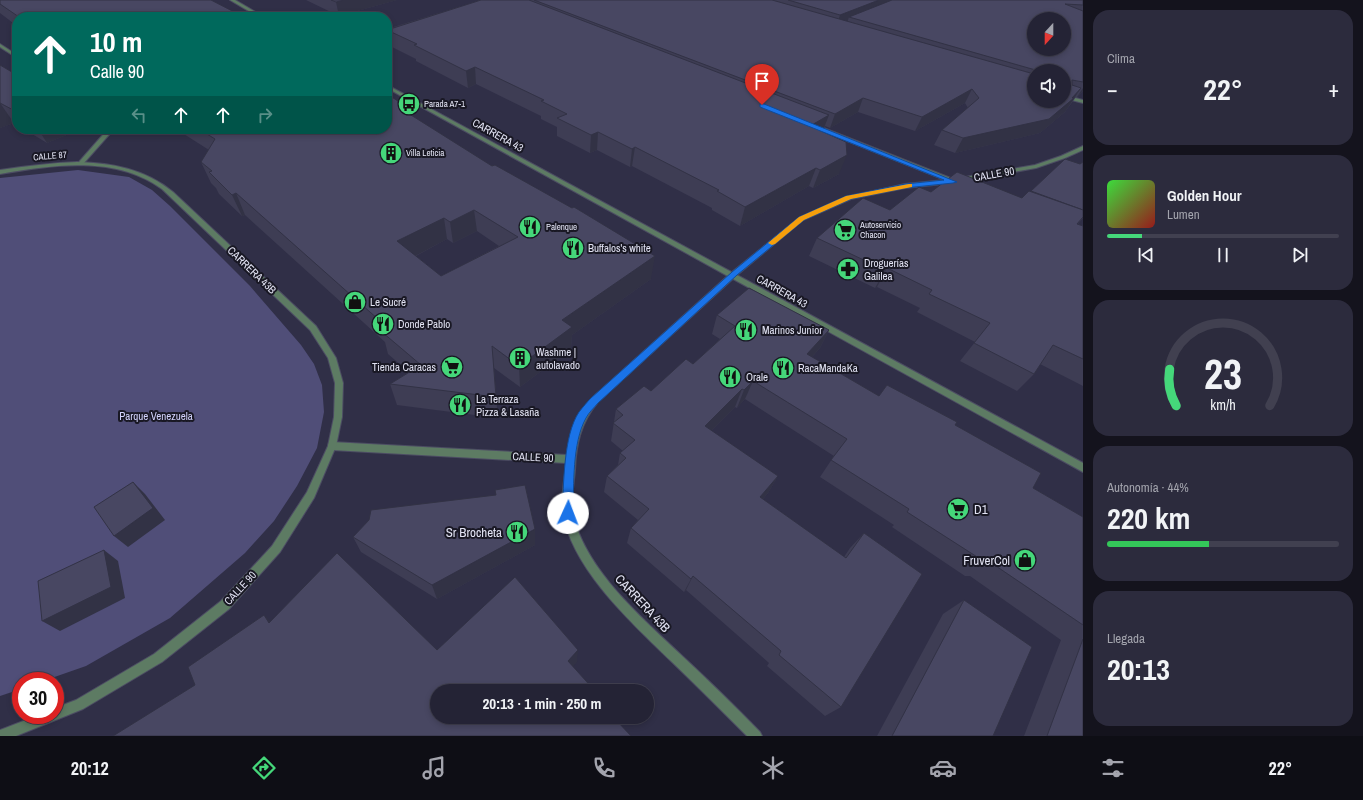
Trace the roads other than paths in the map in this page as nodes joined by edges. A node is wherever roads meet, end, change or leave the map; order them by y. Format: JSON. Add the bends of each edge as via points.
{"nodes":[{"id":1,"x":232,"y":0,"type":"edge"},
{"id":2,"x":253,"y":12,"type":"edge"},
{"id":3,"x":0,"y":45,"type":"edge"},
{"id":4,"x":12,"y":53,"type":"edge"},
{"id":5,"x":392,"y":89,"type":"edge"},
{"id":6,"x":1071,"y":98,"type":"edge"},
{"id":7,"x":1083,"y":102,"type":"edge"},
{"id":8,"x":806,"y":123,"type":"edge"},
{"id":9,"x":106,"y":134,"type":"edge"},
{"id":10,"x":1083,"y":148,"type":"edge"},
{"id":11,"x":81,"y":163,"type":"junction"},
{"id":12,"x":0,"y":172,"type":"edge"},
{"id":13,"x":953,"y":182,"type":"junction"},
{"id":14,"x":960,"y":184,"type":"edge"},
{"id":15,"x":732,"y":276,"type":"junction"},
{"id":16,"x":332,"y":446,"type":"junction"},
{"id":17,"x":570,"y":459,"type":"junction"},
{"id":18,"x":1083,"y":468,"type":"edge"},
{"id":19,"x":64,"y":711,"type":"edge"},
{"id":20,"x":31,"y":724,"type":"edge"},
{"id":21,"x":1,"y":736,"type":"edge"},
{"id":22,"x":756,"y":736,"type":"edge"}],
"edges":[{"from":1,"to":2,"type":"street"},
{"from":3,"to":4,"type":"street"},
{"from":5,"to":15,"type":"street","name":"CARRERA 43"},
{"from":6,"to":7,"type":"street"},
{"from":8,"to":13,"type":"street"},
{"from":9,"to":11,"type":"street","name":"CALLE 87"},
{"from":10,"to":13,"type":"street","name":"CALLE 90","via":[[1036,166]]},
{"from":11,"to":12,"type":"street","name":"CALLE 87","via":[[53,164]]},
{"from":11,"to":16,"type":"street","name":"CARRERA 43B","via":[[111,166],[150,178],[171,193],[313,328],[332,358],[338,383],[338,417]]},
{"from":13,"to":14,"type":"street"},
{"from":13,"to":15,"type":"street","name":"CALLE 90","via":[[905,186],[849,198],[801,219]]},
{"from":15,"to":17,"type":"street","name":"CALLE 90","via":[[591,404],[582,415]]},
{"from":15,"to":18,"type":"street","name":"CARRERA 43"},
{"from":16,"to":17,"type":"street","name":"CALLE 90"},
{"from":16,"to":19,"type":"street","name":"CALLE 90","via":[[311,495],[276,549],[225,605],[158,658]]},
{"from":17,"to":22,"type":"street","name":"CARRERA 43B","via":[[568,513],[576,538],[588,560],[620,601]]},
{"from":20,"to":21,"type":"street","name":"CALLE 90"}]}
